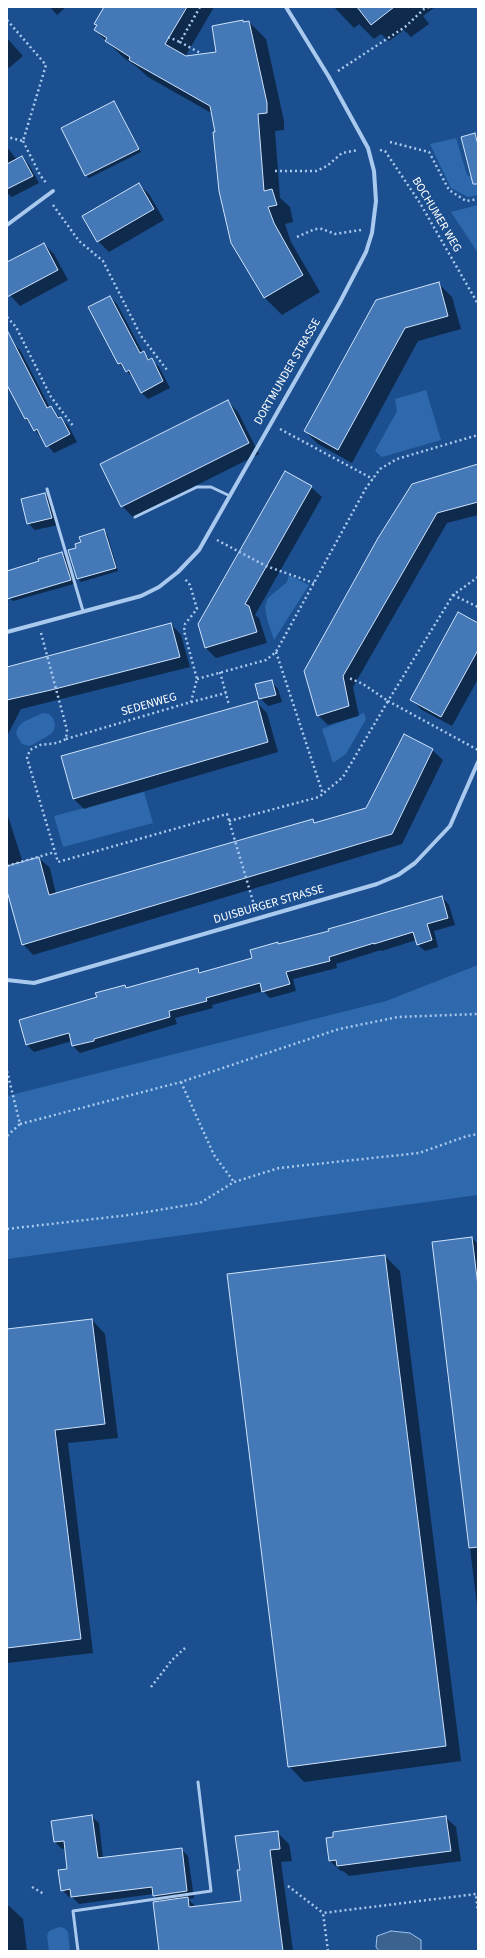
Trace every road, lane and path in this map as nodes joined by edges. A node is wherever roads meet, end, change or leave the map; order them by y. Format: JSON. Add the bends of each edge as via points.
{"nodes":[{"id":1,"x":200,"y":7,"type":"edge"},
{"id":2,"x":286,"y":7,"type":"edge"},
{"id":3,"x":429,"y":7,"type":"edge"},
{"id":4,"x":424,"y":8,"type":"edge"},
{"id":5,"x":7,"y":20,"type":"edge"},
{"id":6,"x":168,"y":37,"type":"dead end"},
{"id":7,"x":180,"y":42,"type":"junction"},
{"id":8,"x":202,"y":54,"type":"dead end"},
{"id":9,"x":329,"y":77,"type":"junction"},
{"id":10,"x":7,"y":137,"type":"edge"},
{"id":11,"x":23,"y":141,"type":"junction"},
{"id":12,"x":390,"y":142,"type":"dead end"},
{"id":13,"x":368,"y":148,"type":"junction"},
{"id":14,"x":275,"y":171,"type":"dead end"},
{"id":15,"x":53,"y":191,"type":"joint"},
{"id":16,"x":46,"y":196,"type":"junction"},
{"id":17,"x":478,"y":199,"type":"edge"},
{"id":18,"x":7,"y":225,"type":"edge"},
{"id":19,"x":372,"y":233,"type":"junction"},
{"id":20,"x":297,"y":237,"type":"dead end"},
{"id":21,"x":478,"y":304,"type":"edge"},
{"id":22,"x":7,"y":318,"type":"edge"},
{"id":23,"x":167,"y":370,"type":"dead end"},
{"id":24,"x":270,"y":424,"type":"junction"},
{"id":25,"x":74,"y":427,"type":"dead end"},
{"id":26,"x":478,"y":435,"type":"edge"},
{"id":27,"x":373,"y":479,"type":"junction"},
{"id":28,"x":47,"y":489,"type":"dead end"},
{"id":29,"x":230,"y":496,"type":"junction"},
{"id":30,"x":135,"y":517,"type":"dead end"},
{"id":31,"x":208,"y":535,"type":"junction"},
{"id":32,"x":178,"y":572,"type":"junction"},
{"id":33,"x":478,"y":577,"type":"edge"},
{"id":34,"x":314,"y":583,"type":"junction"},
{"id":35,"x":453,"y":595,"type":"junction"},
{"id":36,"x":478,"y":607,"type":"edge"},
{"id":37,"x":83,"y":611,"type":"junction"},
{"id":38,"x":39,"y":623,"type":"junction"},
{"id":39,"x":7,"y":632,"type":"edge"},
{"id":40,"x":276,"y":652,"type":"junction"},
{"id":41,"x":220,"y":672,"type":"junction"},
{"id":42,"x":349,"y":678,"type":"dead end"},
{"id":43,"x":197,"y":679,"type":"junction"},
{"id":44,"x":226,"y":693,"type":"junction"},
{"id":45,"x":388,"y":701,"type":"junction"},
{"id":46,"x":191,"y":702,"type":"junction"},
{"id":47,"x":229,"y":705,"type":"dead end"},
{"id":48,"x":66,"y":739,"type":"junction"},
{"id":49,"x":478,"y":750,"type":"edge"},
{"id":50,"x":478,"y":762,"type":"edge"},
{"id":51,"x":322,"y":794,"type":"junction"},
{"id":52,"x":229,"y":821,"type":"junction"},
{"id":53,"x":55,"y":852,"type":"junction"},
{"id":54,"x":7,"y":866,"type":"edge"},
{"id":55,"x":258,"y":918,"type":"junction"},
{"id":56,"x":7,"y":980,"type":"edge"},
{"id":57,"x":478,"y":1014,"type":"edge"},
{"id":58,"x":7,"y":1071,"type":"edge"},
{"id":59,"x":181,"y":1082,"type":"junction"},
{"id":60,"x":20,"y":1124,"type":"junction"},
{"id":61,"x":478,"y":1134,"type":"edge"},
{"id":62,"x":7,"y":1136,"type":"edge"},
{"id":63,"x":234,"y":1182,"type":"junction"},
{"id":64,"x":7,"y":1229,"type":"edge"},
{"id":65,"x":185,"y":1648,"type":"dead end"},
{"id":66,"x":151,"y":1687,"type":"dead end"},
{"id":67,"x":198,"y":1782,"type":"dead end"},
{"id":68,"x":288,"y":1886,"type":"dead end"},
{"id":69,"x":32,"y":1887,"type":"dead end"},
{"id":70,"x":477,"y":1893,"type":"edge"},
{"id":71,"x":44,"y":1894,"type":"dead end"},
{"id":72,"x":478,"y":1912,"type":"edge"},
{"id":73,"x":324,"y":1913,"type":"junction"},
{"id":74,"x":78,"y":1951,"type":"edge"},
{"id":75,"x":328,"y":1951,"type":"edge"}],
"edges":[{"from":1,"to":7,"type":"path"},
{"from":2,"to":9,"type":"street","name":"DORTMUNDER STRASSE"},
{"from":3,"to":4,"type":"path"},
{"from":4,"to":9,"type":"path","via":[[405,28]]},
{"from":5,"to":11,"type":"path","via":[[46,65]]},
{"from":6,"to":7,"type":"path"},
{"from":7,"to":8,"type":"path"},
{"from":9,"to":13,"type":"street","name":"DORTMUNDER STRASSE"},
{"from":10,"to":11,"type":"path"},
{"from":11,"to":15,"type":"path","via":[[40,175]]},
{"from":12,"to":17,"type":"path","via":[[429,152],[449,190],[466,201]]},
{"from":13,"to":14,"type":"path","via":[[342,153],[327,166],[316,171]]},
{"from":13,"to":19,"type":"street","name":"DORTMUNDER STRASSE","via":[[374,171],[376,201]]},
{"from":13,"to":21,"type":"path","name":"BOCHUMER WEG","via":[[385,151],[420,203]]},
{"from":15,"to":16,"type":"street"},
{"from":16,"to":18,"type":"street"},
{"from":16,"to":23,"type":"path","via":[[79,241],[103,261],[141,336]]},
{"from":19,"to":20,"type":"path","via":[[362,230],[335,234],[314,229]]},
{"from":19,"to":24,"type":"street","name":"DORTMUNDER STRASSE","via":[[353,279]]},
{"from":22,"to":25,"type":"path","via":[[16,327],[51,398]]},
{"from":24,"to":27,"type":"path"},
{"from":24,"to":29,"type":"street","name":"DORTMUNDER STRASSE"},
{"from":26,"to":27,"type":"path","via":[[397,459],[380,469]]},
{"from":27,"to":34,"type":"path"},
{"from":28,"to":37,"type":"lane"},
{"from":29,"to":30,"type":"lane","via":[[211,487],[197,487]]},
{"from":29,"to":31,"type":"street","name":"DORTMUNDER STRASSE"},
{"from":31,"to":32,"type":"street","name":"DORTMUNDER STRASSE","via":[[199,550]]},
{"from":31,"to":34,"type":"path","via":[[266,566]]},
{"from":32,"to":37,"type":"street","name":"DORTMUNDER STRASSE","via":[[159,587],[141,596]]},
{"from":32,"to":43,"type":"path","name":"SEDENWEG","via":[[190,584],[197,609],[185,624],[184,631]]},
{"from":33,"to":35,"type":"path"},
{"from":34,"to":40,"type":"path"},
{"from":35,"to":36,"type":"path"},
{"from":35,"to":45,"type":"path"},
{"from":37,"to":38,"type":"street","name":"DORTMUNDER STRASSE"},
{"from":38,"to":39,"type":"street","name":"DORTMUNDER STRASSE"},
{"from":38,"to":48,"type":"path","via":[[67,730]]},
{"from":40,"to":41,"type":"path","via":[[266,660]]},
{"from":40,"to":51,"type":"path"},
{"from":41,"to":43,"type":"path"},
{"from":41,"to":44,"type":"path"},
{"from":42,"to":45,"type":"path"},
{"from":43,"to":46,"type":"path","name":"SEDENWEG"},
{"from":44,"to":46,"type":"path"},
{"from":44,"to":47,"type":"path"},
{"from":45,"to":49,"type":"path"},
{"from":45,"to":51,"type":"path","via":[[343,776]]},
{"from":46,"to":48,"type":"path","name":"SEDENWEG"},
{"from":48,"to":53,"type":"path","name":"SEDENWEG","via":[[58,743],[40,745],[30,750],[27,758]]},
{"from":50,"to":55,"type":"street","name":"DUISBURGER STRASSE","via":[[450,826],[415,863],[398,875],[377,884]]},
{"from":51,"to":52,"type":"path","via":[[319,797]]},
{"from":52,"to":53,"type":"path","via":[[227,814],[58,862]]},
{"from":52,"to":55,"type":"path"},
{"from":53,"to":54,"type":"path"},
{"from":55,"to":56,"type":"street","name":"DUISBURGER STRASSE","via":[[34,983]]},
{"from":57,"to":59,"type":"path","via":[[398,1017],[339,1029]]},
{"from":58,"to":60,"type":"path"},
{"from":59,"to":60,"type":"path"},
{"from":59,"to":63,"type":"path","via":[[214,1155]]},
{"from":60,"to":62,"type":"path"},
{"from":61,"to":63,"type":"path","via":[[419,1153],[279,1168]]},
{"from":63,"to":64,"type":"path","via":[[200,1203],[129,1215]]},
{"from":65,"to":66,"type":"path"},
{"from":67,"to":74,"type":"lane","via":[[211,1892],[73,1911]]},
{"from":68,"to":73,"type":"path"},
{"from":69,"to":71,"type":"path"},
{"from":70,"to":72,"type":"path"},
{"from":70,"to":73,"type":"path"},
{"from":73,"to":75,"type":"path"}]}
